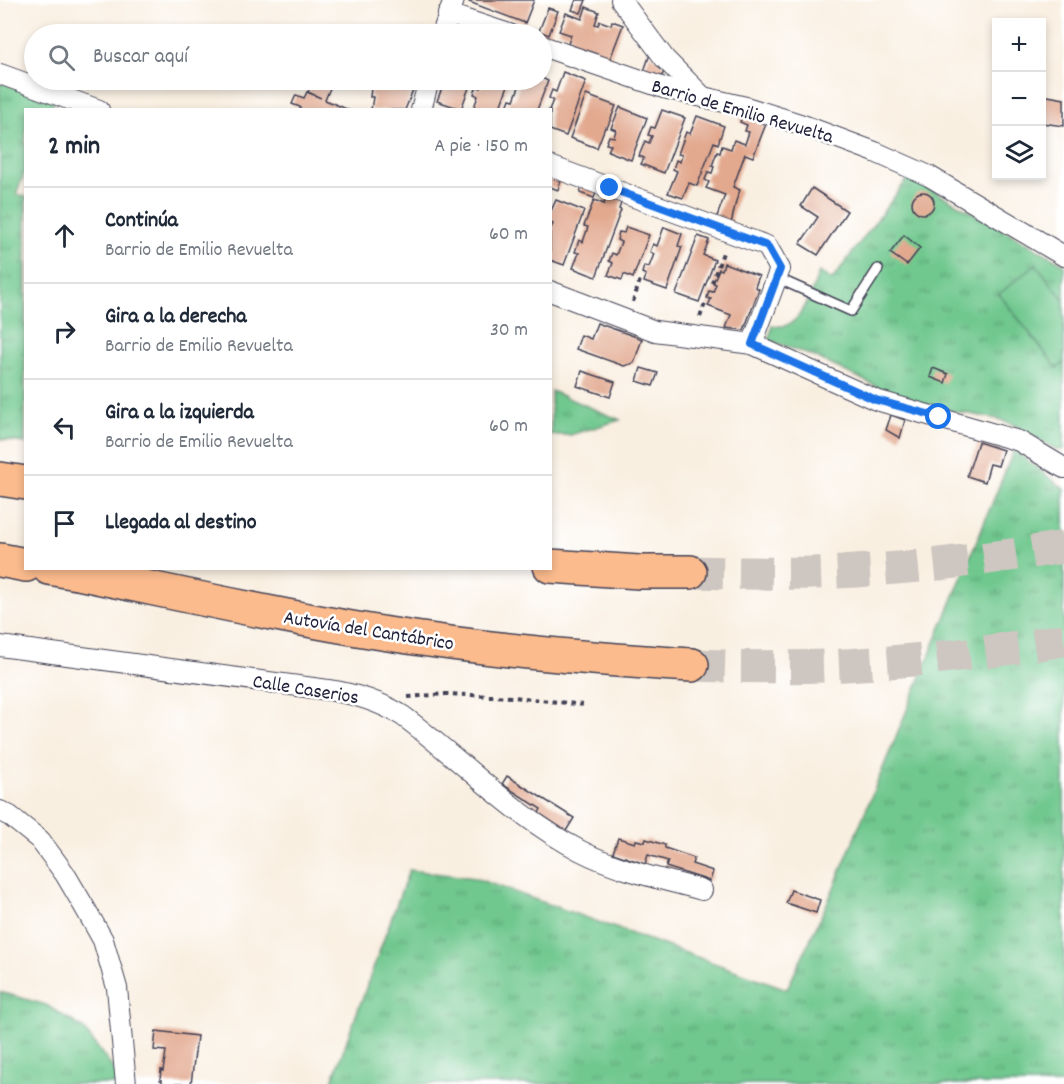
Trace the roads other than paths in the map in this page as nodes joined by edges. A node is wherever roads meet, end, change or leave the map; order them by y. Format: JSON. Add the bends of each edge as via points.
{"nodes":[{"id":1,"x":621,"y":0,"type":"edge"},
{"id":2,"x":451,"y":7,"type":"edge"},
{"id":3,"x":445,"y":24,"type":"edge"},
{"id":4,"x":487,"y":24,"type":"edge"},
{"id":5,"x":552,"y":49,"type":"edge"},
{"id":6,"x":0,"y":74,"type":"edge"},
{"id":7,"x":24,"y":83,"type":"edge"},
{"id":8,"x":44,"y":90,"type":"edge"},
{"id":9,"x":426,"y":90,"type":"edge"},
{"id":10,"x":702,"y":96,"type":"junction"},
{"id":11,"x":94,"y":108,"type":"edge"},
{"id":12,"x":422,"y":108,"type":"edge"},
{"id":13,"x":552,"y":167,"type":"edge"},
{"id":14,"x":1064,"y":256,"type":"edge"},
{"id":15,"x":878,"y":269,"type":"dead end"},
{"id":16,"x":777,"y":278,"type":"junction"},
{"id":17,"x":552,"y":292,"type":"edge"},
{"id":18,"x":752,"y":344,"type":"junction"},
{"id":19,"x":1064,"y":468,"type":"edge"},
{"id":20,"x":0,"y":479,"type":"edge"},
{"id":21,"x":24,"y":483,"type":"edge"},
{"id":22,"x":552,"y":566,"type":"edge"},
{"id":23,"x":60,"y":570,"type":"edge"},
{"id":24,"x":690,"y":572,"type":"tunnel mouth"},
{"id":25,"x":0,"y":646,"type":"edge"},
{"id":26,"x":692,"y":665,"type":"tunnel mouth"},
{"id":27,"x":0,"y":811,"type":"edge"},
{"id":28,"x":702,"y":890,"type":"dead end"},
{"id":29,"x":126,"y":1084,"type":"edge"}],
"edges":[{"from":1,"to":10,"type":"street","via":[[664,59]]},
{"from":2,"to":3,"type":"street"},
{"from":2,"to":4,"type":"street"},
{"from":5,"to":10,"type":"street","name":"Barrio de Emilio Revuelta","via":[[664,88]]},
{"from":6,"to":7,"type":"street"},
{"from":8,"to":11,"type":"street"},
{"from":9,"to":12,"type":"street"},
{"from":10,"to":14,"type":"street","name":"Barrio de Emilio Revuelta","via":[[803,125],[875,152],[929,176]]},
{"from":13,"to":16,"type":"street","via":[[767,246],[780,269]]},
{"from":15,"to":16,"type":"lane","via":[[851,311]]},
{"from":16,"to":18,"type":"street"},
{"from":17,"to":18,"type":"street","via":[[654,331]]},
{"from":18,"to":19,"type":"street","via":[[876,400],[1019,441]]},
{"from":20,"to":21,"type":"highway"},
{"from":22,"to":24,"type":"highway"},
{"from":23,"to":26,"type":"highway","name":"Autovía del Cantábrico","via":[[390,634],[547,655]]},
{"from":25,"to":28,"type":"street","name":"Calle Caserios","via":[[334,691],[378,702],[416,726],[564,842],[602,861]]},
{"from":27,"to":29,"type":"street","via":[[40,840],[65,874],[103,940],[117,988]]}]}
